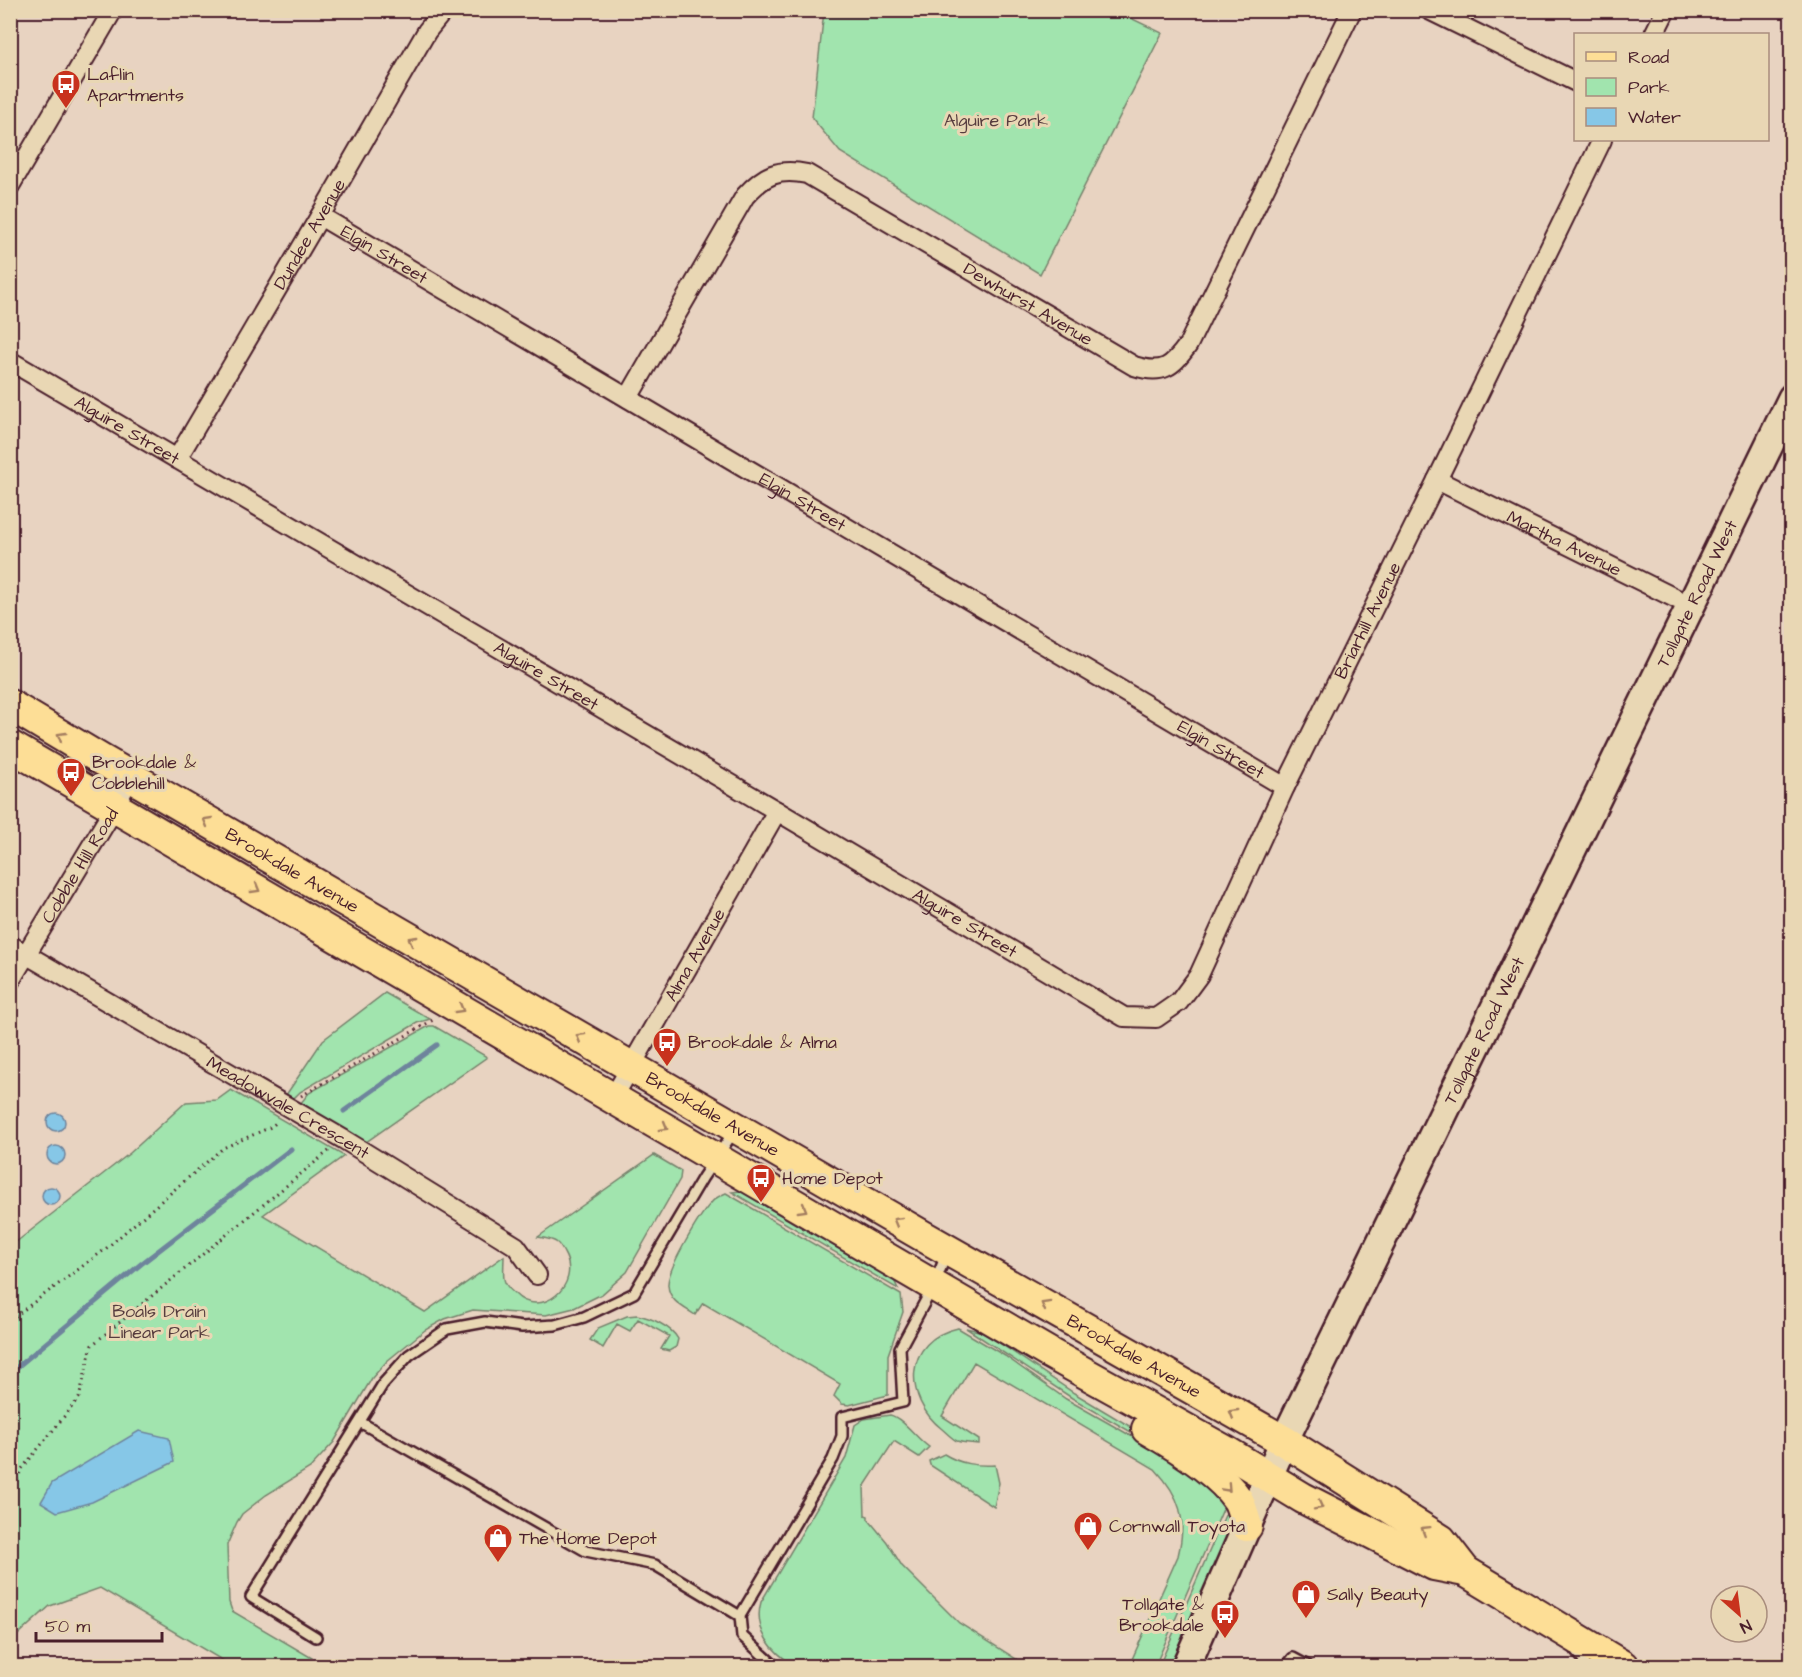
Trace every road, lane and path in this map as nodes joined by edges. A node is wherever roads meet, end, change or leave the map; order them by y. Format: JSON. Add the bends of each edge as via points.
{"nodes":[{"id":1,"x":113,"y":10,"type":"edge"},
{"id":2,"x":444,"y":10,"type":"edge"},
{"id":3,"x":1352,"y":10,"type":"edge"},
{"id":4,"x":1429,"y":10,"type":"edge"},
{"id":5,"x":1666,"y":10,"type":"edge"},
{"id":6,"x":1654,"y":33,"type":"edge"},
{"id":7,"x":1574,"y":82,"type":"edge"},
{"id":8,"x":1602,"y":141,"type":"edge"},
{"id":9,"x":10,"y":186,"type":"edge"},
{"id":10,"x":320,"y":216,"type":"junction"},
{"id":11,"x":10,"y":361,"type":"edge"},
{"id":12,"x":628,"y":398,"type":"junction"},
{"id":13,"x":1791,"y":398,"type":"edge"},
{"id":14,"x":177,"y":459,"type":"junction"},
{"id":15,"x":1437,"y":480,"type":"junction"},
{"id":16,"x":1691,"y":606,"type":"junction"},
{"id":17,"x":10,"y":705,"type":"edge"},
{"id":18,"x":10,"y":746,"type":"edge"},
{"id":19,"x":130,"y":776,"type":"junction"},
{"id":20,"x":1284,"y":787,"type":"junction"},
{"id":21,"x":114,"y":807,"type":"junction"},
{"id":22,"x":777,"y":810,"type":"junction"},
{"id":23,"x":10,"y":945,"type":"edge"},
{"id":24,"x":27,"y":954,"type":"junction"},
{"id":25,"x":10,"y":981,"type":"edge"},
{"id":26,"x":1083,"y":993,"type":"joint"},
{"id":27,"x":631,"y":1067,"type":"junction"},
{"id":28,"x":613,"y":1098,"type":"junction"},
{"id":29,"x":736,"y":1128,"type":"junction"},
{"id":30,"x":343,"y":1139,"type":"junction"},
{"id":31,"x":716,"y":1158,"type":"junction"},
{"id":32,"x":948,"y":1250,"type":"junction"},
{"id":33,"x":537,"y":1275,"type":"dead end"},
{"id":34,"x":934,"y":1285,"type":"junction"},
{"id":35,"x":1049,"y":1353,"type":"junction"},
{"id":36,"x":360,"y":1422,"type":"junction"},
{"id":37,"x":1284,"y":1441,"type":"junction"},
{"id":38,"x":1269,"y":1476,"type":"junction"},
{"id":39,"x":10,"y":1496,"type":"edge"},
{"id":40,"x":1247,"y":1526,"type":"junction"},
{"id":41,"x":1465,"y":1571,"type":"junction"},
{"id":42,"x":740,"y":1616,"type":"junction"},
{"id":43,"x":1550,"y":1622,"type":"junction"},
{"id":44,"x":316,"y":1636,"type":"dead end"},
{"id":45,"x":775,"y":1666,"type":"edge"},
{"id":46,"x":1186,"y":1666,"type":"edge"},
{"id":47,"x":1287,"y":1666,"type":"edge"},
{"id":48,"x":1308,"y":1666,"type":"edge"},
{"id":49,"x":1584,"y":1666,"type":"edge"},
{"id":50,"x":1623,"y":1666,"type":"edge"}],
"edges":[{"from":1,"to":9,"type":"street"},
{"from":2,"to":10,"type":"street","name":"Dundee Avenue","via":[[427,31]]},
{"from":3,"to":12,"type":"street","name":"Dewhurst Avenue","via":[[1193,334],[1174,364],[1158,370],[1134,366],[807,174],[778,172],[759,181],[745,196]]},
{"from":4,"to":7,"type":"street"},
{"from":5,"to":6,"type":"street"},
{"from":8,"to":15,"type":"street","name":"Briarhill Avenue"},
{"from":10,"to":12,"type":"street","name":"Elgin Street"},
{"from":10,"to":14,"type":"street","name":"Dundee Avenue"},
{"from":11,"to":14,"type":"street","name":"Alguire Street"},
{"from":12,"to":20,"type":"street","name":"Elgin Street"},
{"from":13,"to":16,"type":"street","name":"Tollgate Road West"},
{"from":14,"to":22,"type":"street","name":"Alguire Street"},
{"from":15,"to":16,"type":"street","name":"Martha Avenue"},
{"from":15,"to":20,"type":"street","name":"Briarhill Avenue"},
{"from":16,"to":37,"type":"street","name":"Tollgate Road West"},
{"from":19,"to":17,"type":"main road","name":"Brookdale Avenue","one_way":true},
{"from":18,"to":21,"type":"main road","name":"Brookdale Avenue"},
{"from":19,"to":21,"type":"street","name":"Cobble Hill Road"},
{"from":27,"to":19,"type":"main road","name":"Brookdale Avenue","one_way":true},
{"from":20,"to":26,"type":"street","name":"Briarhill Avenue","via":[[1199,975],[1179,1002],[1156,1018],[1124,1017]]},
{"from":21,"to":24,"type":"street","name":"Cobble Hill Road"},
{"from":21,"to":28,"type":"main road","name":"Brookdale Avenue","one_way":true},
{"from":22,"to":26,"type":"street","name":"Alguire Street"},
{"from":22,"to":27,"type":"street","name":"Alma Avenue"},
{"from":23,"to":24,"type":"street","name":"Meadowvale Crescent"},
{"from":24,"to":25,"type":"street"},
{"from":24,"to":30,"type":"street","name":"Meadowvale Crescent"},
{"from":27,"to":28,"type":"street","name":"Alma Avenue"},
{"from":27,"to":29,"type":"main road","name":"Brookdale Avenue"},
{"from":28,"to":31,"type":"main road","name":"Brookdale Avenue","one_way":true},
{"from":29,"to":31,"type":"lane"},
{"from":32,"to":29,"type":"main road","name":"Brookdale Avenue","one_way":true},
{"from":30,"to":33,"type":"street","name":"Meadowvale Crescent","via":[[516,1246]]},
{"from":30,"to":39,"type":"path","via":[[92,1345],[80,1398],[21,1470]]},
{"from":31,"to":34,"type":"main road","name":"Brookdale Avenue","one_way":true},
{"from":31,"to":36,"type":"lane","via":[[634,1293],[584,1317],[555,1325],[522,1327],[484,1322],[447,1329],[409,1355],[382,1384]]},
{"from":32,"to":34,"type":"lane"},
{"from":37,"to":32,"type":"main road","name":"Brookdale Avenue","one_way":true},
{"from":34,"to":35,"type":"main road","name":"Brookdale Avenue"},
{"from":34,"to":42,"type":"lane","via":[[900,1348],[903,1402],[842,1417],[842,1436],[833,1459]]},
{"from":35,"to":38,"type":"main road","name":"Brookdale Avenue"},
{"from":35,"to":40,"type":"main road","one_way":true,"via":[[1074,1388],[1165,1439],[1213,1473],[1238,1501]]},
{"from":36,"to":42,"type":"lane","via":[[586,1551],[655,1565]]},
{"from":36,"to":44,"type":"lane","via":[[251,1597]]},
{"from":37,"to":38,"type":"street","name":"Tollgate Road West"},
{"from":41,"to":37,"type":"main road","name":"Brookdale Avenue","one_way":true,"via":[[1441,1540]]},
{"from":38,"to":40,"type":"street","name":"Tollgate Road West"},
{"from":38,"to":41,"type":"main road","name":"Brookdale Avenue","one_way":true,"via":[[1434,1565]]},
{"from":40,"to":46,"type":"street","name":"Tollgate Road West"},
{"from":41,"to":43,"type":"main road","name":"Brookdale Avenue"},
{"from":42,"to":45,"type":"lane","via":[[742,1636]]},
{"from":43,"to":49,"type":"lane","via":[[1583,1659]]},
{"from":43,"to":50,"type":"main road","name":"Brookdale Avenue"},
{"from":47,"to":48,"type":"lane","via":[[1293,1658]]}]}
